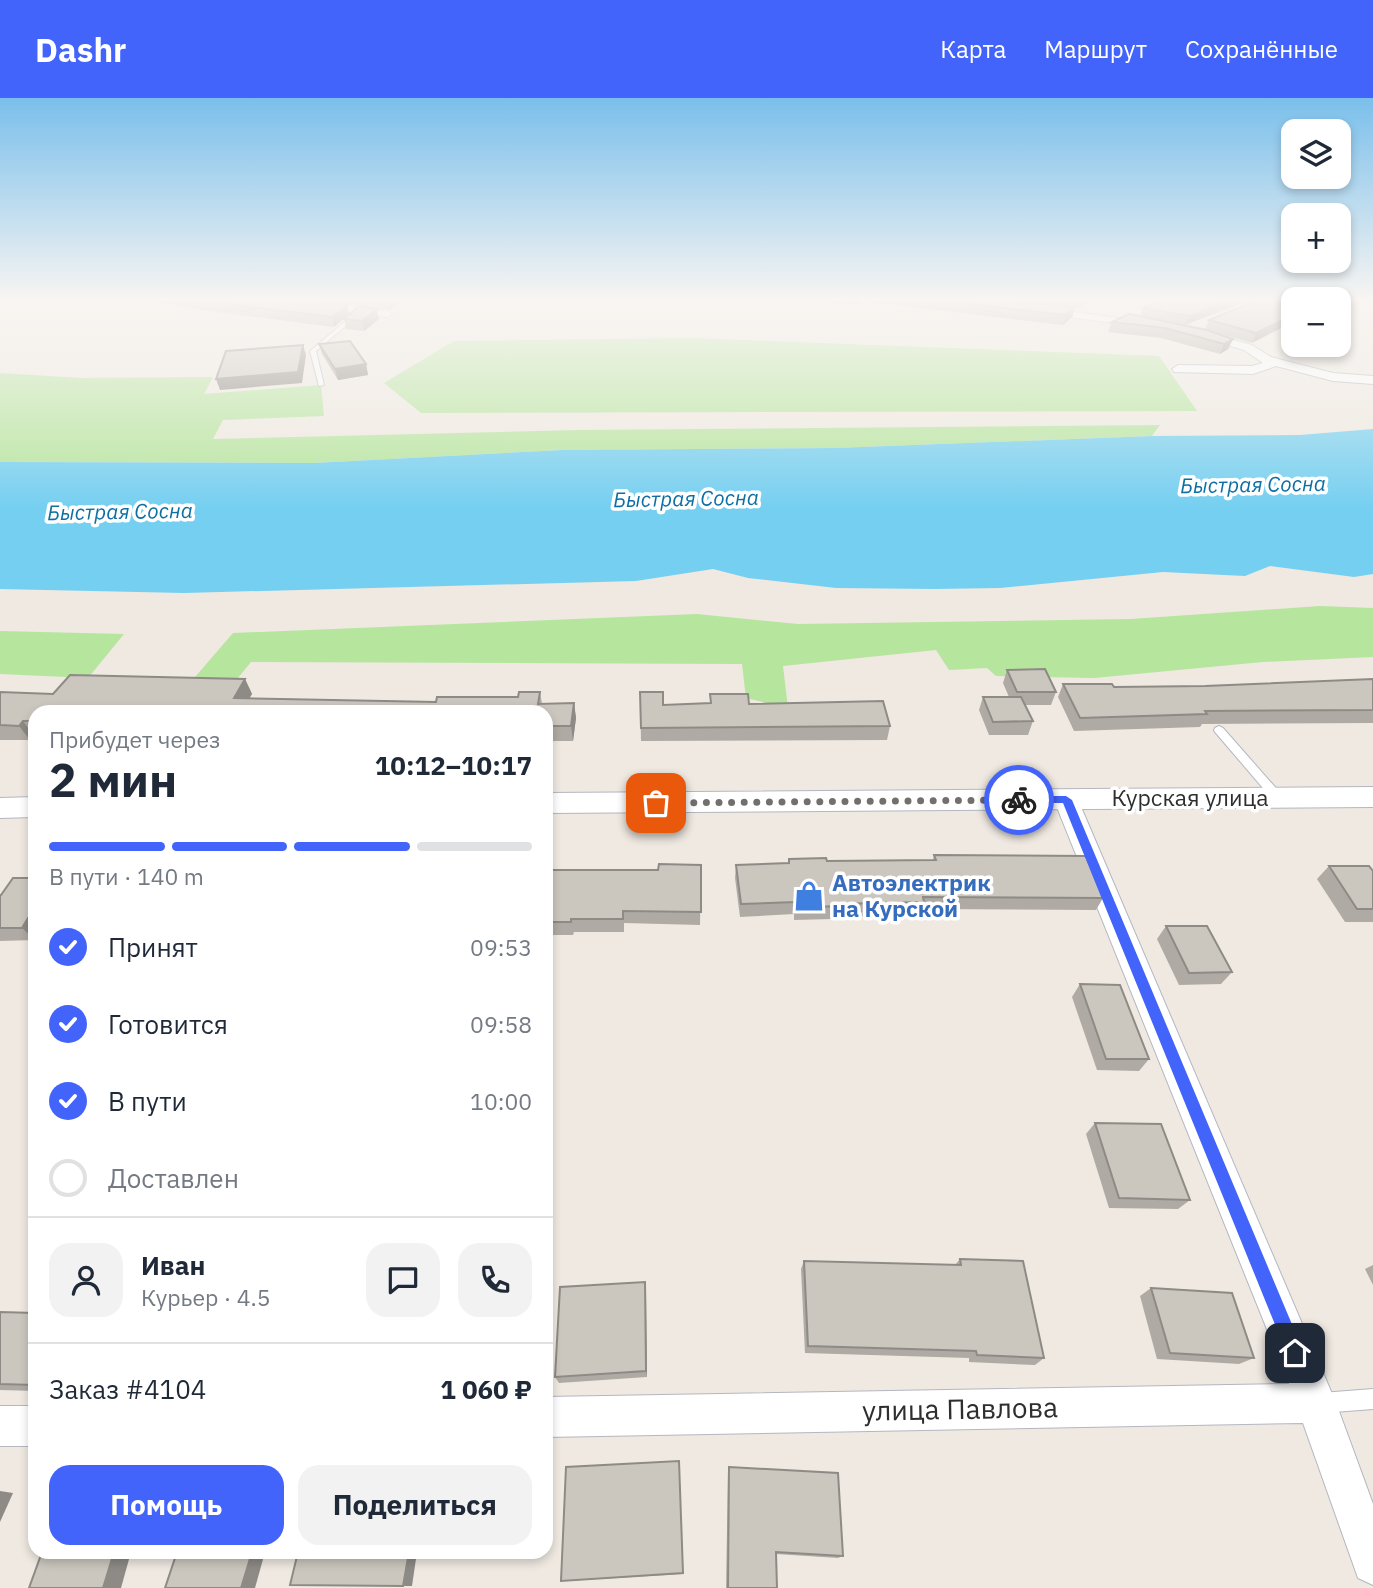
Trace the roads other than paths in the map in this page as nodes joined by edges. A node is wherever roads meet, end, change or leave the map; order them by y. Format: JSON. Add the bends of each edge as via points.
{"nodes":[{"id":1,"x":318,"y":371,"type":"edge"},
{"id":2,"x":1309,"y":371,"type":"edge"},
{"id":3,"x":1373,"y":380,"type":"edge"},
{"id":4,"x":321,"y":385,"type":"dead end"},
{"id":5,"x":1219,"y":730,"type":"dead end"},
{"id":6,"x":1373,"y":797,"type":"edge"},
{"id":7,"x":1278,"y":798,"type":"junction"},
{"id":8,"x":1066,"y":800,"type":"junction"},
{"id":9,"x":553,"y":803,"type":"edge"},
{"id":10,"x":28,"y":807,"type":"edge"},
{"id":11,"x":0,"y":808,"type":"edge"},
{"id":12,"x":1373,"y":1399,"type":"edge"},
{"id":13,"x":1316,"y":1403,"type":"junction"},
{"id":14,"x":553,"y":1417,"type":"edge"},
{"id":15,"x":0,"y":1426,"type":"edge"},
{"id":16,"x":28,"y":1426,"type":"edge"},
{"id":17,"x":1373,"y":1563,"type":"edge"}],
"edges":[{"from":1,"to":4,"type":"lane"},
{"from":2,"to":3,"type":"street"},
{"from":5,"to":7,"type":"lane"},
{"from":6,"to":7,"type":"street","name":"Курская улица"},
{"from":7,"to":8,"type":"street","name":"Курская улица"},
{"from":8,"to":9,"type":"street","name":"Курская улица"},
{"from":8,"to":13,"type":"street"},
{"from":10,"to":11,"type":"street"},
{"from":12,"to":13,"type":"lane","name":"улица Павлова"},
{"from":13,"to":14,"type":"street","name":"улица Павлова"},
{"from":13,"to":17,"type":"street"},
{"from":15,"to":16,"type":"street"}]}
